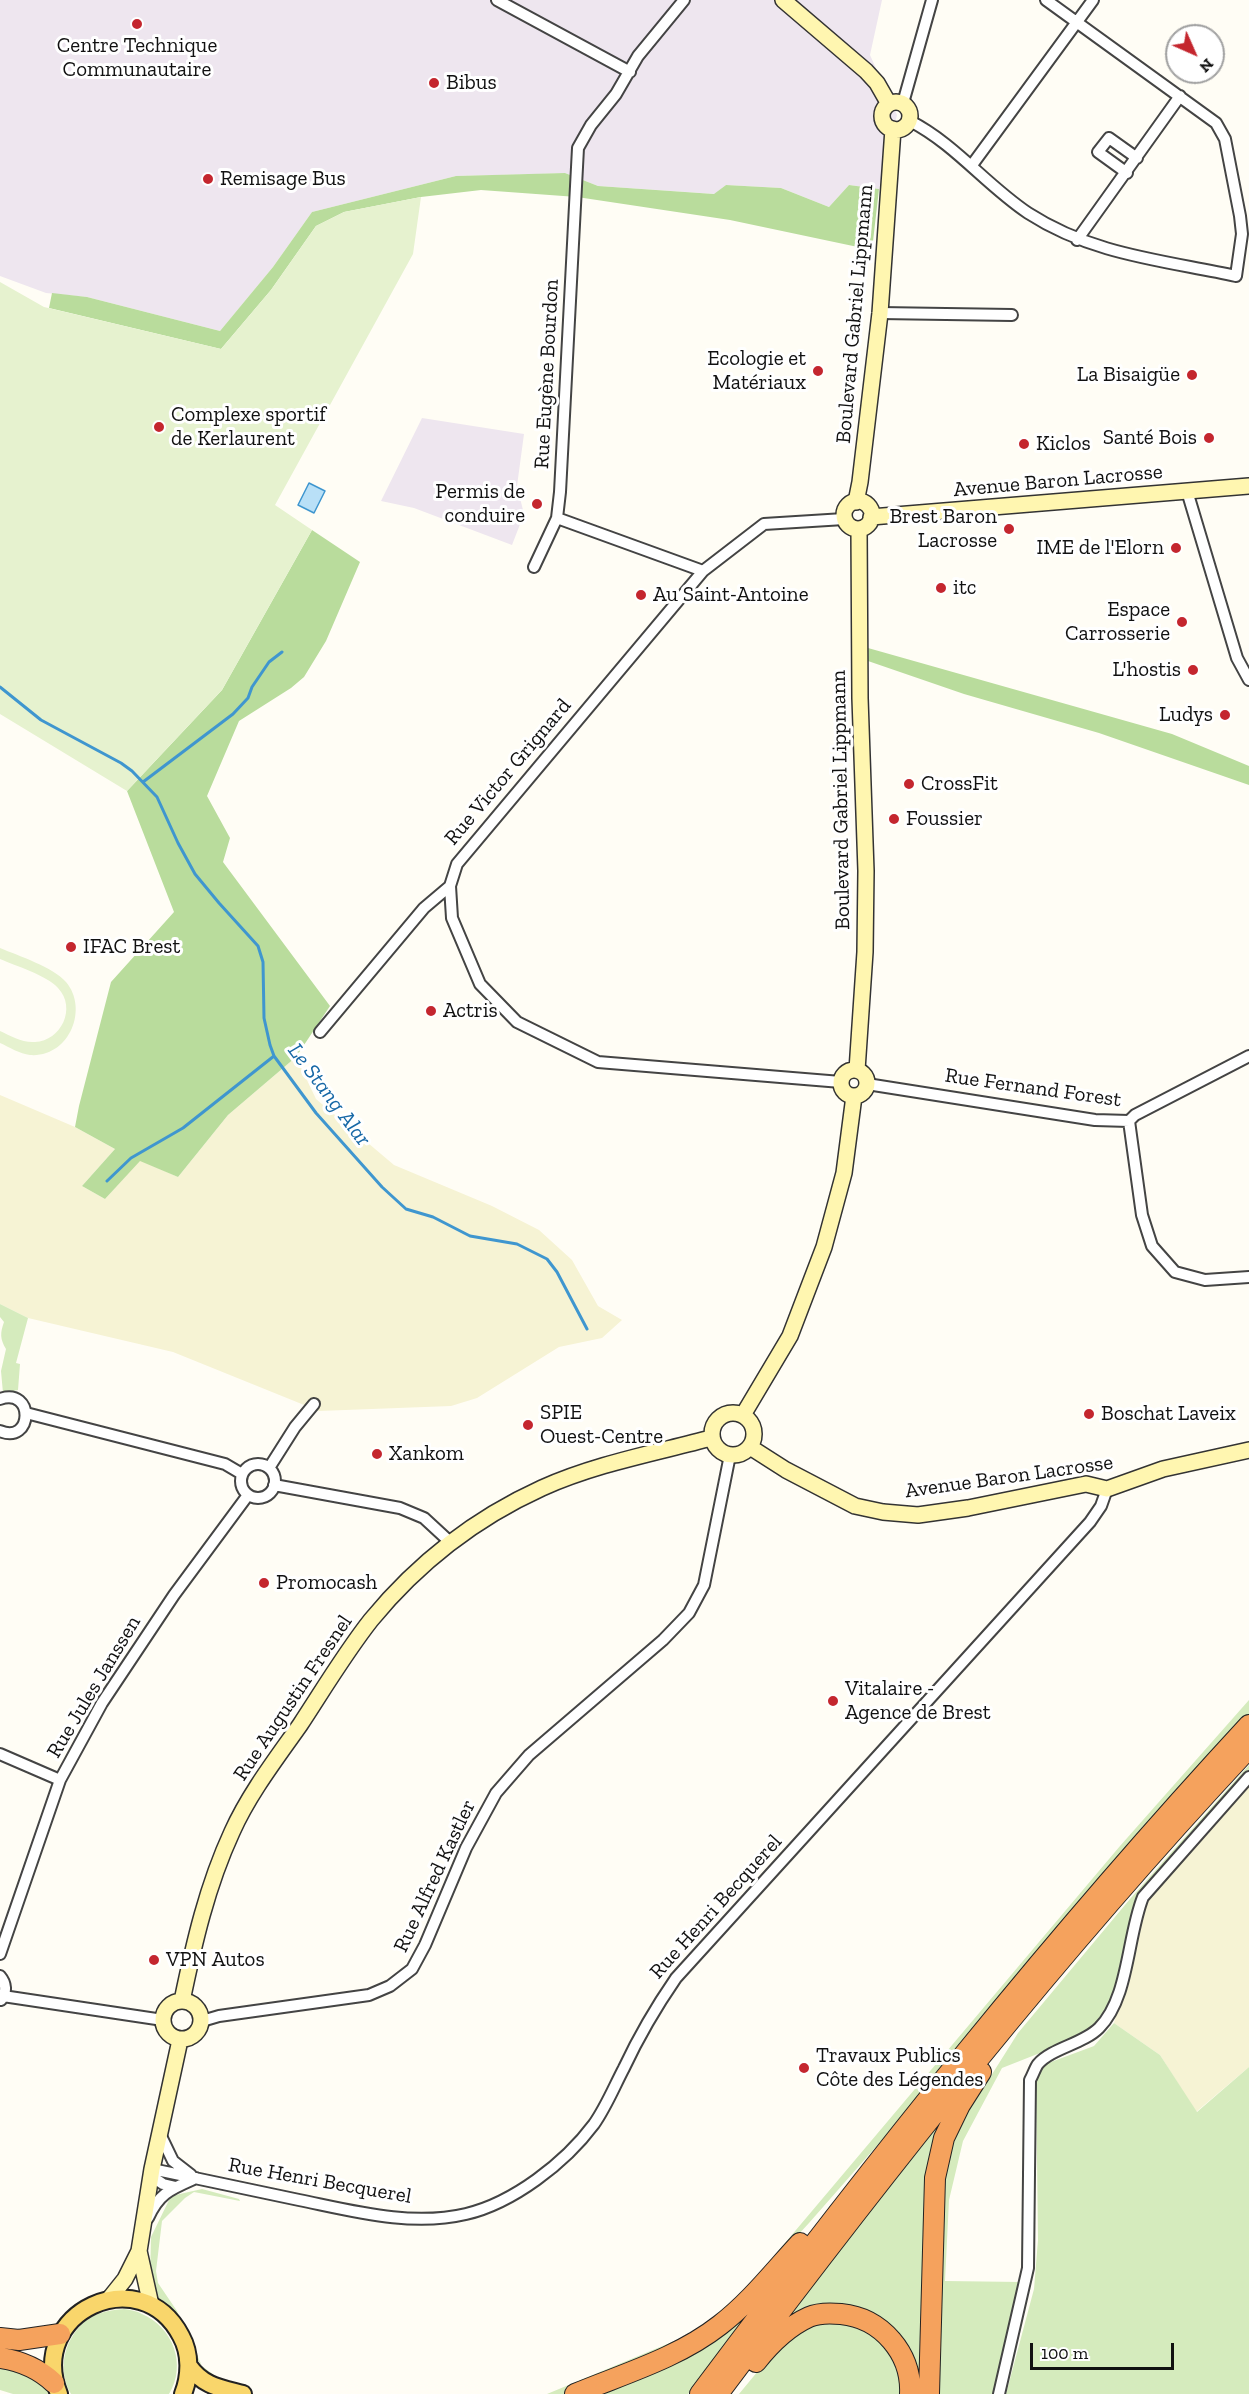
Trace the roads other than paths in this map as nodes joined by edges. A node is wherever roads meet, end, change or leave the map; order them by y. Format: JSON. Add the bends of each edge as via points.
{"nodes":[{"id":1,"x":496,"y":0,"type":"edge"},
{"id":2,"x":684,"y":0,"type":"edge"},
{"id":3,"x":783,"y":0,"type":"edge"},
{"id":4,"x":932,"y":0,"type":"edge"},
{"id":5,"x":1046,"y":0,"type":"edge"},
{"id":6,"x":1093,"y":0,"type":"edge"},
{"id":7,"x":1077,"y":21,"type":"junction"},
{"id":8,"x":630,"y":72,"type":"junction"},
{"id":9,"x":1180,"y":96,"type":"junction"},
{"id":10,"x":896,"y":104,"type":"junction"},
{"id":11,"x":910,"y":121,"type":"junction"},
{"id":12,"x":893,"y":129,"type":"junction"},
{"id":13,"x":1137,"y":158,"type":"junction"},
{"id":14,"x":972,"y":165,"type":"junction"},
{"id":15,"x":1126,"y":173,"type":"junction"},
{"id":16,"x":1240,"y":216,"type":"junction"},
{"id":17,"x":1249,"y":224,"type":"edge"},
{"id":18,"x":1077,"y":240,"type":"junction"},
{"id":19,"x":880,"y":313,"type":"junction"},
{"id":20,"x":1012,"y":315,"type":"dead end"},
{"id":21,"x":1249,"y":486,"type":"edge"},
{"id":22,"x":1186,"y":491,"type":"junction"},
{"id":23,"x":856,"y":502,"type":"junction"},
{"id":24,"x":871,"y":517,"type":"junction"},
{"id":25,"x":557,"y":518,"type":"junction"},
{"id":26,"x":844,"y":519,"type":"junction"},
{"id":27,"x":860,"y":529,"type":"junction"},
{"id":28,"x":534,"y":567,"type":"dead end"},
{"id":29,"x":703,"y":571,"type":"junction"},
{"id":30,"x":1249,"y":680,"type":"edge"},
{"id":31,"x":450,"y":886,"type":"junction"},
{"id":32,"x":320,"y":1032,"type":"dead end"},
{"id":33,"x":1249,"y":1056,"type":"edge"},
{"id":34,"x":857,"y":1070,"type":"junction"},
{"id":35,"x":841,"y":1082,"type":"junction"},
{"id":36,"x":867,"y":1084,"type":"junction"},
{"id":37,"x":854,"y":1096,"type":"junction"},
{"id":38,"x":1129,"y":1121,"type":"junction"},
{"id":39,"x":1249,"y":1277,"type":"edge"},
{"id":40,"x":0,"y":1400,"type":"edge"},
{"id":41,"x":314,"y":1404,"type":"dead end"},
{"id":42,"x":26,"y":1413,"type":"junction"},
{"id":43,"x":743,"y":1415,"type":"junction"},
{"id":44,"x":1,"y":1435,"type":"edge"},
{"id":45,"x":711,"y":1438,"type":"junction"},
{"id":46,"x":750,"y":1447,"type":"junction"},
{"id":47,"x":1249,"y":1450,"type":"edge"},
{"id":48,"x":730,"y":1455,"type":"junction"},
{"id":49,"x":269,"y":1468,"type":"junction"},
{"id":50,"x":242,"y":1474,"type":"junction"},
{"id":51,"x":274,"y":1485,"type":"junction"},
{"id":52,"x":1107,"y":1490,"type":"junction"},
{"id":53,"x":248,"y":1495,"type":"junction"},
{"id":54,"x":450,"y":1542,"type":"junction"},
{"id":55,"x":1249,"y":1725,"type":"edge"},
{"id":56,"x":1249,"y":1748,"type":"edge"},
{"id":57,"x":0,"y":1754,"type":"edge"},
{"id":58,"x":1249,"y":1777,"type":"edge"},
{"id":59,"x":60,"y":1780,"type":"junction"},
{"id":60,"x":1089,"y":1927,"type":"junction"},
{"id":61,"x":0,"y":1954,"type":"edge"},
{"id":62,"x":0,"y":1976,"type":"edge"},
{"id":63,"x":2,"y":1998,"type":"edge"},
{"id":64,"x":182,"y":2001,"type":"junction"},
{"id":65,"x":163,"y":2020,"type":"junction"},
{"id":66,"x":202,"y":2021,"type":"junction"},
{"id":67,"x":180,"y":2040,"type":"junction"},
{"id":68,"x":160,"y":2134,"type":"junction"},
{"id":69,"x":898,"y":2134,"type":"junction"},
{"id":70,"x":152,"y":2173,"type":"junction"},
{"id":71,"x":196,"y":2178,"type":"junction"},
{"id":72,"x":176,"y":2187,"type":"junction"},
{"id":73,"x":143,"y":2229,"type":"junction"},
{"id":74,"x":139,"y":2251,"type":"junction"},
{"id":75,"x":109,"y":2298,"type":"junction"},
{"id":76,"x":151,"y":2305,"type":"junction"},
{"id":77,"x":60,"y":2334,"type":"junction"},
{"id":78,"x":0,"y":2338,"type":"edge"},
{"id":79,"x":0,"y":2358,"type":"edge"},
{"id":80,"x":189,"y":2366,"type":"junction"},
{"id":81,"x":57,"y":2389,"type":"edge"},
{"id":82,"x":183,"y":2394,"type":"edge"},
{"id":83,"x":243,"y":2394,"type":"edge"},
{"id":84,"x":575,"y":2394,"type":"edge"},
{"id":85,"x":700,"y":2394,"type":"edge"},
{"id":86,"x":718,"y":2394,"type":"edge"},
{"id":87,"x":729,"y":2394,"type":"edge"},
{"id":88,"x":910,"y":2394,"type":"edge"},
{"id":89,"x":929,"y":2394,"type":"edge"},
{"id":90,"x":999,"y":2394,"type":"edge"}],
"edges":[{"from":1,"to":8,"type":"street"},
{"from":2,"to":8,"type":"street","name":"Rue Eugène Bourdon","via":[[638,56]]},
{"from":3,"to":10,"type":"street","via":[[866,71]]},
{"from":4,"to":10,"type":"street"},
{"from":5,"to":7,"type":"street"},
{"from":6,"to":7,"type":"street"},
{"from":7,"to":9,"type":"street"},
{"from":7,"to":14,"type":"street"},
{"from":8,"to":25,"type":"street","name":"Rue Eugène Bourdon","via":[[578,148]]},
{"from":9,"to":13,"type":"street"},
{"from":9,"to":16,"type":"street","via":[[1216,123],[1225,139]]},
{"from":10,"to":11,"type":"street","via":[[909,109]]},
{"from":10,"to":12,"type":"street","via":[[883,111],[883,120]]},
{"from":11,"to":12,"type":"street","via":[[901,129]]},
{"from":11,"to":14,"type":"street"},
{"from":12,"to":19,"type":"street","name":"Boulevard Gabriel Lippmann"},
{"from":13,"to":15,"type":"street"},
{"from":13,"to":15,"type":"street","via":[[1109,138],[1098,152]]},
{"from":14,"to":18,"type":"street","via":[[1027,212]]},
{"from":15,"to":18,"type":"street"},
{"from":16,"to":17,"type":"street"},
{"from":16,"to":18,"type":"street","via":[[1242,234],[1236,276],[1131,256]]},
{"from":19,"to":20,"type":"street"},
{"from":19,"to":23,"type":"street","name":"Boulevard Gabriel Lippmann"},
{"from":21,"to":22,"type":"street","name":"Avenue Baron Lacrosse"},
{"from":22,"to":24,"type":"street","name":"Avenue Baron Lacrosse"},
{"from":22,"to":30,"type":"street","via":[[1237,658]]},
{"from":23,"to":24,"type":"street","via":[[868,506]]},
{"from":23,"to":26,"type":"street","via":[[848,506]]},
{"from":24,"to":27,"type":"street","via":[[868,525]]},
{"from":25,"to":28,"type":"street","name":"Rue Eugène Bourdon"},
{"from":25,"to":29,"type":"street"},
{"from":26,"to":27,"type":"street","via":[[852,528]]},
{"from":26,"to":29,"type":"street","name":"Rue Victor Grignard","via":[[764,524]]},
{"from":27,"to":34,"type":"street","name":"Boulevard Gabriel Lippmann","via":[[866,882]]},
{"from":29,"to":31,"type":"street","name":"Rue Victor Grignard","via":[[457,864]]},
{"from":31,"to":32,"type":"street","via":[[424,908]]},
{"from":31,"to":35,"type":"street","name":"Rue Victor Grignard","via":[[452,918],[480,984],[517,1022],[598,1062]]},
{"from":33,"to":38,"type":"street","name":"Rue Fernand Forest"},
{"from":34,"to":35,"type":"street","via":[[848,1071]]},
{"from":34,"to":36,"type":"street","via":[[864,1074]]},
{"from":35,"to":37,"type":"street","via":[[843,1090]]},
{"from":36,"to":37,"type":"street","via":[[861,1094]]},
{"from":36,"to":38,"type":"street","name":"Rue Fernand Forest","via":[[1095,1120]]},
{"from":37,"to":43,"type":"street","via":[[844,1173],[824,1247],[790,1336]]},
{"from":38,"to":39,"type":"street","via":[[1142,1215],[1152,1246],[1175,1272],[1205,1280]]},
{"from":40,"to":42,"type":"street","via":[[18,1400]]},
{"from":41,"to":49,"type":"street"},
{"from":42,"to":44,"type":"street","via":[[20,1430]]},
{"from":42,"to":50,"type":"street","via":[[225,1464]]},
{"from":43,"to":45,"type":"street","via":[[723,1415],[713,1425]]},
{"from":43,"to":46,"type":"street","via":[[753,1429]]},
{"from":45,"to":48,"type":"street","via":[[718,1450]]},
{"from":45,"to":54,"type":"street","name":"Rue Augustin Fresnel","via":[[575,1475],[542,1488]]},
{"from":46,"to":48,"type":"street","via":[[741,1454]]},
{"from":46,"to":52,"type":"street","name":"Avenue Baron Lacrosse","via":[[828,1493],[855,1506],[883,1512],[928,1513],[1086,1484]]},
{"from":47,"to":52,"type":"street","name":"Avenue Baron Lacrosse","via":[[1163,1469]]},
{"from":48,"to":66,"type":"street","name":"Rue Alfred Kastler","via":[[704,1585],[689,1613],[529,1755],[496,1793],[466,1848],[412,1970],[369,1995]]},
{"from":49,"to":50,"type":"street","via":[[257,1464]]},
{"from":49,"to":51,"type":"street"},
{"from":50,"to":53,"type":"street","via":[[241,1482]]},
{"from":51,"to":53,"type":"street","via":[[267,1495]]},
{"from":51,"to":54,"type":"street","via":[[400,1508],[424,1518]]},
{"from":52,"to":71,"type":"street","name":"Rue Henri Becquerel","via":[[1090,1522],[676,1978],[644,2028],[593,2126],[533,2182],[466,2214],[430,2219],[352,2211]]},
{"from":53,"to":59,"type":"street","name":"Rue Jules Janssen","via":[[174,1595],[102,1703]]},
{"from":54,"to":64,"type":"street","name":"Rue Augustin Fresnel","via":[[370,1622],[248,1803],[232,1831],[207,1896]]},
{"from":55,"to":69,"type":"highway","via":[[1101,1889]]},
{"from":56,"to":60,"type":"highway"},
{"from":57,"to":59,"type":"street"},
{"from":58,"to":90,"type":"street","via":[[1143,1897],[1135,1916],[1119,1991],[1109,2014],[1098,2029],[1039,2063],[1030,2080],[1028,2268]]},
{"from":59,"to":61,"type":"street","name":"Rue Jules Janssen"},
{"from":60,"to":86,"type":"highway","via":[[923,2126]]},
{"from":60,"to":89,"type":"highway","via":[[988,2061],[944,2138],[935,2178]]},
{"from":62,"to":63,"type":"street","via":[[5,1983]]},
{"from":63,"to":65,"type":"street"},
{"from":64,"to":65,"type":"street","via":[[169,2007]]},
{"from":64,"to":66,"type":"street","via":[[194,2005]]},
{"from":65,"to":67,"type":"street","via":[[168,2033]]},
{"from":66,"to":67,"type":"street","via":[[195,2035]]},
{"from":67,"to":68,"type":"street"},
{"from":68,"to":70,"type":"street"},
{"from":68,"to":71,"type":"street","name":"Rue Henri Becquerel","via":[[173,2161]]},
{"from":69,"to":84,"type":"highway","via":[[749,2299],[720,2325],[666,2357]]},
{"from":69,"to":85,"type":"highway"},
{"from":70,"to":71,"type":"street","name":"Rue Henri Becquerel"},
{"from":70,"to":72,"type":"street","via":[[163,2184]]},
{"from":70,"to":73,"type":"street"},
{"from":71,"to":72,"type":"street","name":"Rue Henri Becquerel"},
{"from":72,"to":73,"type":"street","name":"Rue Henri Becquerel","via":[[154,2204]]},
{"from":73,"to":74,"type":"street"},
{"from":74,"to":75,"type":"street","via":[[125,2279]]},
{"from":74,"to":76,"type":"street"},
{"from":75,"to":76,"type":"main road","via":[[129,2298]]},
{"from":75,"to":77,"type":"main road","via":[[87,2307]]},
{"from":76,"to":80,"type":"main road","via":[[177,2327]]},
{"from":77,"to":78,"type":"highway","via":[[19,2340]]},
{"from":77,"to":81,"type":"main road","via":[[52,2367]]},
{"from":79,"to":81,"type":"highway","via":[[41,2371]]},
{"from":80,"to":82,"type":"main road"},
{"from":80,"to":83,"type":"main road","via":[[208,2385]]},
{"from":87,"to":88,"type":"highway","via":[[786,2329],[811,2316],[830,2313],[848,2314],[884,2332],[905,2362]]}]}
